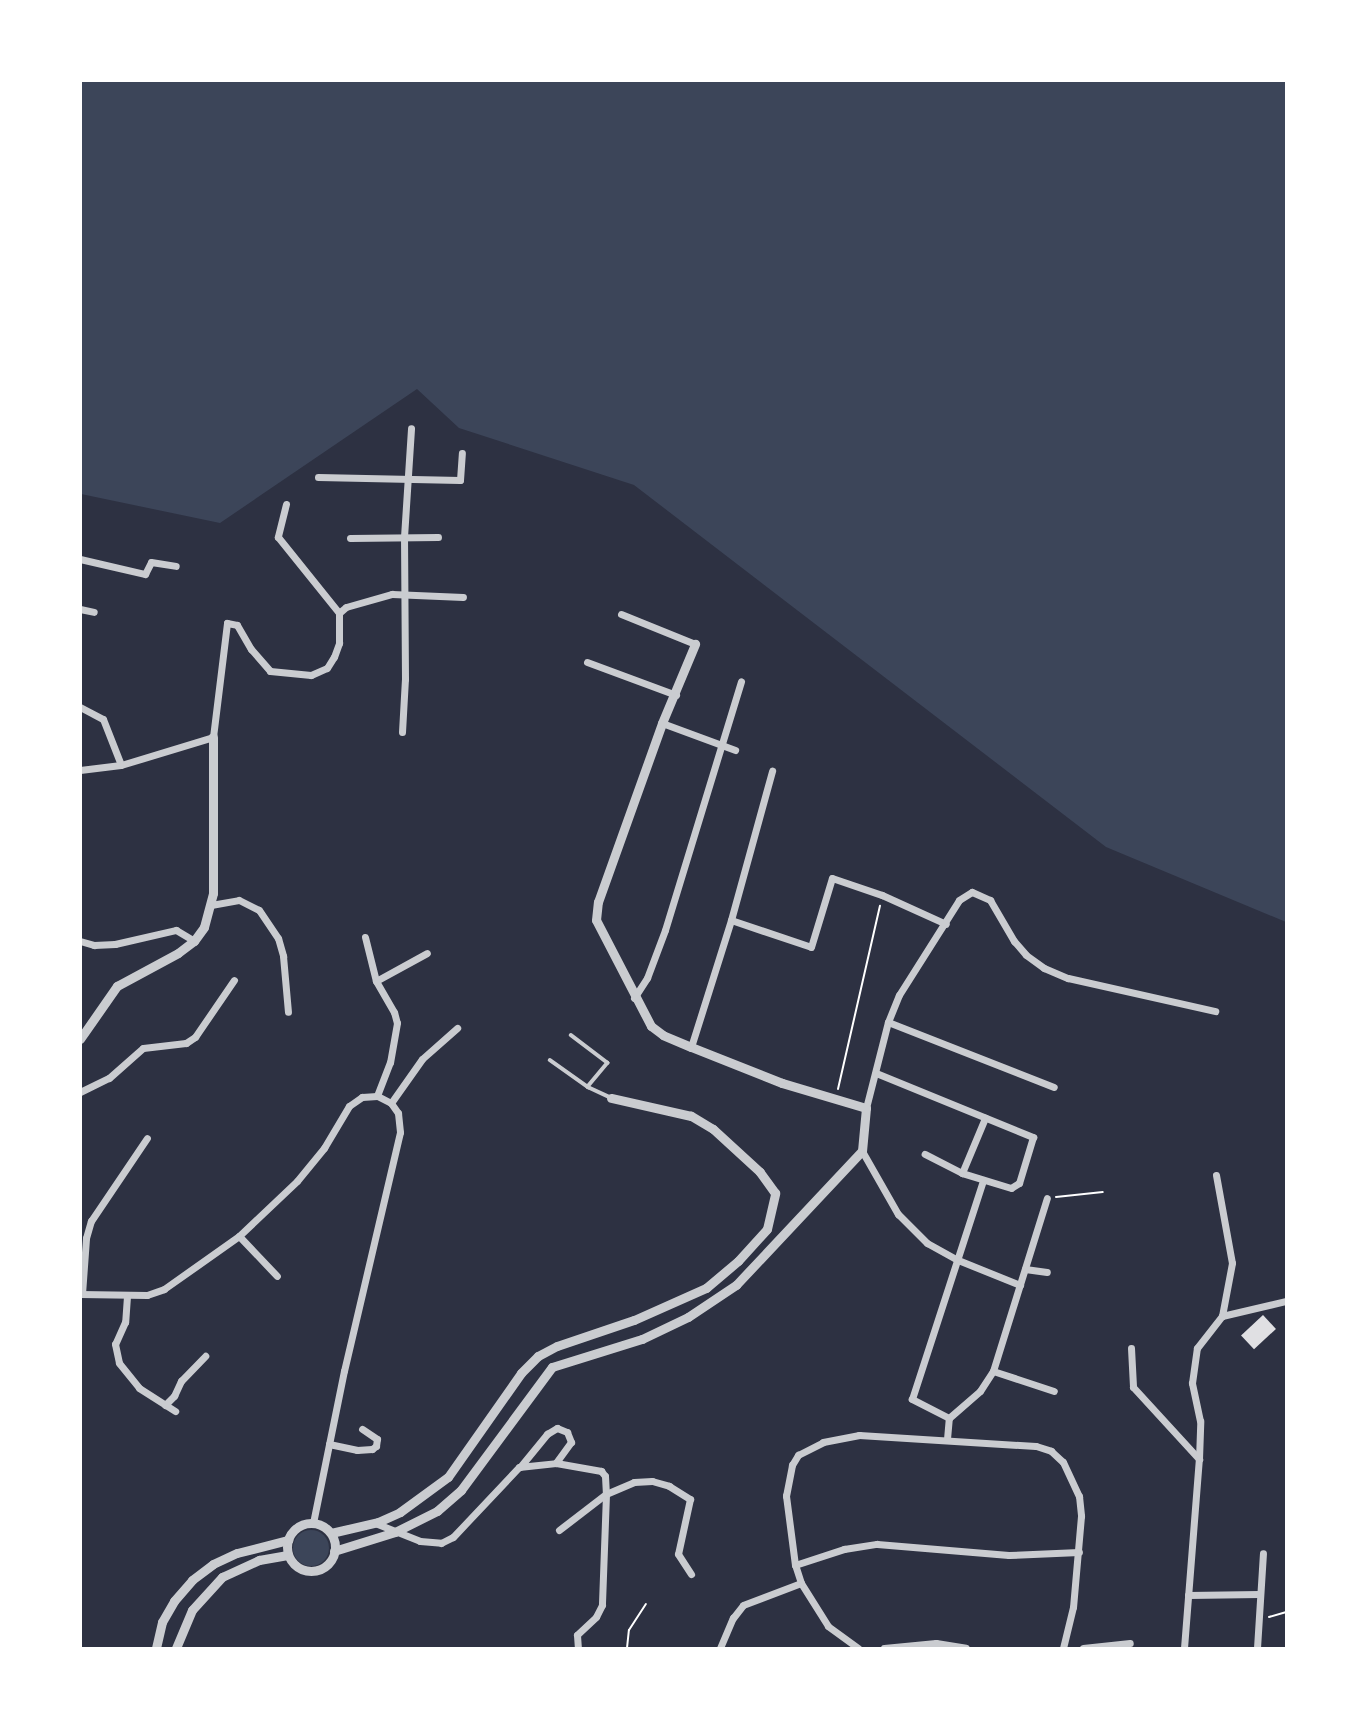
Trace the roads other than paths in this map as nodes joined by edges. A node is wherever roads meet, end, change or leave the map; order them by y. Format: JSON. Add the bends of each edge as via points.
{"nodes":[{"id":1,"x":411,"y":428,"type":"dead end"},
{"id":2,"x":462,"y":453,"type":"dead end"},
{"id":3,"x":318,"y":477,"type":"dead end"},
{"id":4,"x":407,"y":479,"type":"junction"},
{"id":5,"x":286,"y":504,"type":"dead end"},
{"id":6,"x":404,"y":537,"type":"junction"},
{"id":7,"x":438,"y":537,"type":"dead end"},
{"id":8,"x":350,"y":538,"type":"dead end"},
{"id":9,"x":80,"y":559,"type":"edge"},
{"id":10,"x":176,"y":566,"type":"dead end"},
{"id":11,"x":405,"y":593,"type":"junction"},
{"id":12,"x":463,"y":597,"type":"dead end"},
{"id":13,"x":80,"y":608,"type":"edge"},
{"id":14,"x":94,"y":612,"type":"dead end"},
{"id":15,"x":340,"y":614,"type":"junction"},
{"id":16,"x":621,"y":614,"type":"dead end"},
{"id":17,"x":695,"y":644,"type":"joint"},
{"id":18,"x":587,"y":662,"type":"dead end"},
{"id":19,"x":741,"y":681,"type":"dead end"},
{"id":20,"x":676,"y":695,"type":"junction"},
{"id":21,"x":80,"y":707,"type":"edge"},
{"id":22,"x":662,"y":723,"type":"junction"},
{"id":23,"x":402,"y":732,"type":"dead end"},
{"id":24,"x":213,"y":737,"type":"junction"},
{"id":25,"x":723,"y":746,"type":"junction"},
{"id":26,"x":735,"y":750,"type":"dead end"},
{"id":27,"x":121,"y":765,"type":"junction"},
{"id":28,"x":80,"y":770,"type":"edge"},
{"id":29,"x":772,"y":771,"type":"dead end"},
{"id":30,"x":211,"y":905,"type":"junction"},
{"id":31,"x":731,"y":920,"type":"junction"},
{"id":32,"x":946,"y":924,"type":"junction"},
{"id":33,"x":365,"y":937,"type":"dead end"},
{"id":34,"x":80,"y":941,"type":"edge"},
{"id":35,"x":194,"y":941,"type":"junction"},
{"id":36,"x":427,"y":953,"type":"dead end"},
{"id":37,"x":234,"y":980,"type":"dead end"},
{"id":38,"x":376,"y":981,"type":"junction"},
{"id":39,"x":634,"y":998,"type":"junction"},
{"id":40,"x":1215,"y":1011,"type":"dead end"},
{"id":41,"x":288,"y":1012,"type":"dead end"},
{"id":42,"x":888,"y":1022,"type":"junction"},
{"id":43,"x":457,"y":1028,"type":"dead end"},
{"id":44,"x":571,"y":1035,"type":"dead end"},
{"id":45,"x":80,"y":1040,"type":"edge"},
{"id":46,"x":691,"y":1048,"type":"junction"},
{"id":47,"x":550,"y":1060,"type":"dead end"},
{"id":48,"x":876,"y":1073,"type":"junction"},
{"id":49,"x":588,"y":1087,"type":"junction"},
{"id":50,"x":1054,"y":1087,"type":"dead end"},
{"id":51,"x":80,"y":1092,"type":"edge"},
{"id":52,"x":377,"y":1096,"type":"junction"},
{"id":53,"x":611,"y":1098,"type":"joint"},
{"id":54,"x":391,"y":1103,"type":"junction"},
{"id":55,"x":866,"y":1108,"type":"junction"},
{"id":56,"x":985,"y":1118,"type":"junction"},
{"id":57,"x":147,"y":1138,"type":"dead end"},
{"id":58,"x":862,"y":1150,"type":"junction"},
{"id":59,"x":925,"y":1154,"type":"dead end"},
{"id":60,"x":962,"y":1173,"type":"junction"},
{"id":61,"x":1216,"y":1175,"type":"dead end"},
{"id":62,"x":983,"y":1180,"type":"junction"},
{"id":63,"x":1047,"y":1198,"type":"road end"},
{"id":64,"x":239,"y":1236,"type":"junction"},
{"id":65,"x":958,"y":1260,"type":"junction"},
{"id":66,"x":1025,"y":1269,"type":"junction"},
{"id":67,"x":1047,"y":1272,"type":"dead end"},
{"id":68,"x":277,"y":1276,"type":"dead end"},
{"id":69,"x":1020,"y":1285,"type":"junction"},
{"id":70,"x":81,"y":1294,"type":"edge"},
{"id":71,"x":127,"y":1296,"type":"junction"},
{"id":72,"x":1286,"y":1301,"type":"edge"},
{"id":73,"x":1222,"y":1316,"type":"junction"},
{"id":74,"x":580,"y":1338,"type":"junction"},
{"id":75,"x":1131,"y":1348,"type":"dead end"},
{"id":76,"x":587,"y":1355,"type":"junction"},
{"id":77,"x":205,"y":1356,"type":"dead end"},
{"id":78,"x":993,"y":1370,"type":"junction"},
{"id":79,"x":1055,"y":1391,"type":"dead end"},
{"id":80,"x":165,"y":1405,"type":"junction"},
{"id":81,"x":175,"y":1411,"type":"dead end"},
{"id":82,"x":949,"y":1418,"type":"junction"},
{"id":83,"x":362,"y":1429,"type":"dead end"},
{"id":84,"x":947,"y":1439,"type":"junction"},
{"id":85,"x":329,"y":1444,"type":"junction"},
{"id":86,"x":1199,"y":1459,"type":"junction"},
{"id":87,"x":556,"y":1463,"type":"junction"},
{"id":88,"x":519,"y":1467,"type":"junction"},
{"id":89,"x":607,"y":1494,"type":"junction"},
{"id":90,"x":375,"y":1522,"type":"junction"},
{"id":91,"x":313,"y":1523,"type":"junction"},
{"id":92,"x":559,"y":1530,"type":"dead end"},
{"id":93,"x":395,"y":1532,"type":"junction"},
{"id":94,"x":331,"y":1533,"type":"junction"},
{"id":95,"x":288,"y":1540,"type":"junction"},
{"id":96,"x":334,"y":1551,"type":"junction"},
{"id":97,"x":1079,"y":1552,"type":"junction"},
{"id":98,"x":1263,"y":1552,"type":"dead end"},
{"id":99,"x":288,"y":1555,"type":"junction"},
{"id":100,"x":795,"y":1565,"type":"junction"},
{"id":101,"x":691,"y":1574,"type":"dead end"},
{"id":102,"x":801,"y":1583,"type":"junction"},
{"id":103,"x":1259,"y":1594,"type":"junction"},
{"id":104,"x":1188,"y":1595,"type":"junction"},
{"id":105,"x":1130,"y":1643,"type":"dead end"},
{"id":106,"x":156,"y":1648,"type":"edge"},
{"id":107,"x":176,"y":1648,"type":"edge"},
{"id":108,"x":578,"y":1648,"type":"edge"},
{"id":109,"x":720,"y":1648,"type":"edge"},
{"id":110,"x":858,"y":1648,"type":"edge"},
{"id":111,"x":884,"y":1648,"type":"edge"},
{"id":112,"x":966,"y":1648,"type":"edge"},
{"id":113,"x":1063,"y":1648,"type":"edge"},
{"id":114,"x":1083,"y":1648,"type":"edge"},
{"id":115,"x":1184,"y":1648,"type":"edge"},
{"id":116,"x":1257,"y":1648,"type":"edge"}],
"edges":[{"from":1,"to":4,"type":"street"},
{"from":2,"to":4,"type":"street","via":[[460,480]]},
{"from":3,"to":4,"type":"street"},
{"from":4,"to":6,"type":"street"},
{"from":5,"to":15,"type":"street","via":[[278,537]]},
{"from":6,"to":7,"type":"street"},
{"from":6,"to":8,"type":"street"},
{"from":6,"to":11,"type":"street"},
{"from":9,"to":10,"type":"street","via":[[145,574],[151,562]]},
{"from":11,"to":12,"type":"street"},
{"from":11,"to":15,"type":"street","via":[[346,607]]},
{"from":11,"to":23,"type":"street"},
{"from":13,"to":14,"type":"street"},
{"from":15,"to":24,"type":"street","via":[[334,657],[327,668],[312,675],[270,671],[237,625],[227,624]]},
{"from":16,"to":17,"type":"street"},
{"from":17,"to":20,"type":"street"},
{"from":18,"to":20,"type":"street"},
{"from":19,"to":25,"type":"street"},
{"from":20,"to":22,"type":"street"},
{"from":21,"to":27,"type":"street","via":[[103,719]]},
{"from":22,"to":25,"type":"street"},
{"from":22,"to":39,"type":"street","via":[[596,912]]},
{"from":24,"to":27,"type":"street"},
{"from":24,"to":30,"type":"street"},
{"from":25,"to":26,"type":"street"},
{"from":25,"to":39,"type":"street","via":[[665,930],[647,978]]},
{"from":27,"to":28,"type":"street"},
{"from":29,"to":31,"type":"street"},
{"from":30,"to":35,"type":"street"},
{"from":30,"to":41,"type":"street","via":[[239,900],[259,910],[278,938]]},
{"from":31,"to":32,"type":"street","via":[[811,947],[832,878]]},
{"from":31,"to":46,"type":"street"},
{"from":32,"to":40,"type":"street","via":[[959,900],[972,892],[990,900],[1014,941],[1044,968],[1068,978]]},
{"from":32,"to":42,"type":"street","via":[[913,971]]},
{"from":33,"to":38,"type":"street"},
{"from":34,"to":35,"type":"street","via":[[115,944],[176,930]]},
{"from":35,"to":45,"type":"street","via":[[117,986]]},
{"from":36,"to":38,"type":"street"},
{"from":37,"to":51,"type":"street","via":[[195,1037],[143,1048],[109,1079]]},
{"from":38,"to":52,"type":"street","via":[[397,1023],[390,1062]]},
{"from":39,"to":46,"type":"street","via":[[651,1026]]},
{"from":42,"to":48,"type":"street"},
{"from":42,"to":50,"type":"street"},
{"from":43,"to":54,"type":"street","via":[[422,1059]]},
{"from":44,"to":49,"type":"lane","via":[[608,1063]]},
{"from":46,"to":55,"type":"street"},
{"from":47,"to":49,"type":"lane"},
{"from":48,"to":55,"type":"street"},
{"from":48,"to":56,"type":"street"},
{"from":49,"to":53,"type":"lane"},
{"from":52,"to":54,"type":"street"},
{"from":52,"to":64,"type":"street","via":[[362,1097],[349,1106],[310,1167]]},
{"from":53,"to":74,"type":"street","via":[[691,1116],[747,1160],[775,1193],[766,1229],[706,1288]]},
{"from":54,"to":85,"type":"street","via":[[400,1124],[398,1144]]},
{"from":55,"to":58,"type":"street"},
{"from":56,"to":60,"type":"street"},
{"from":56,"to":62,"type":"street","via":[[1030,1134],[1034,1142],[1016,1187]]},
{"from":57,"to":70,"type":"street","via":[[91,1221]]},
{"from":58,"to":65,"type":"street","via":[[909,1227]]},
{"from":58,"to":76,"type":"street","via":[[769,1253],[717,1300],[642,1339]]},
{"from":59,"to":60,"type":"street"},
{"from":60,"to":62,"type":"street"},
{"from":61,"to":73,"type":"street","via":[[1232,1263]]},
{"from":62,"to":65,"type":"street"},
{"from":63,"to":66,"type":"street"},
{"from":64,"to":68,"type":"street"},
{"from":64,"to":71,"type":"street","via":[[164,1289]]},
{"from":65,"to":69,"type":"street"},
{"from":65,"to":82,"type":"street","via":[[912,1399]]},
{"from":66,"to":67,"type":"street"},
{"from":66,"to":69,"type":"street"},
{"from":69,"to":78,"type":"street"},
{"from":70,"to":71,"type":"street"},
{"from":71,"to":80,"type":"street","via":[[125,1322],[115,1344],[118,1363],[139,1388]]},
{"from":72,"to":73,"type":"street"},
{"from":73,"to":86,"type":"street","via":[[1197,1348],[1192,1363],[1200,1422]]},
{"from":74,"to":76,"type":"street"},
{"from":74,"to":90,"type":"street","via":[[538,1356],[447,1477],[408,1507]]},
{"from":75,"to":86,"type":"street","via":[[1133,1387]]},
{"from":76,"to":93,"type":"street","via":[[552,1367],[461,1490],[437,1511]]},
{"from":77,"to":80,"type":"street"},
{"from":78,"to":79,"type":"street"},
{"from":78,"to":82,"type":"street","via":[[980,1391]]},
{"from":80,"to":81,"type":"street"},
{"from":82,"to":84,"type":"street"},
{"from":83,"to":85,"type":"street","via":[[377,1439],[372,1449]]},
{"from":84,"to":97,"type":"street","via":[[1051,1451],[1063,1462],[1079,1496]]},
{"from":84,"to":100,"type":"street","via":[[859,1435],[823,1442],[799,1455],[792,1465],[786,1496]]},
{"from":85,"to":91,"type":"street"},
{"from":86,"to":104,"type":"street"},
{"from":87,"to":88,"type":"street"},
{"from":87,"to":88,"type":"street","via":[[570,1442],[567,1432],[556,1428]]},
{"from":87,"to":89,"type":"street","via":[[601,1471]]},
{"from":88,"to":93,"type":"street","via":[[453,1537],[441,1543]]},
{"from":89,"to":92,"type":"street"},
{"from":89,"to":101,"type":"street","via":[[634,1482],[652,1481],[686,1496],[691,1504],[678,1554]]},
{"from":89,"to":108,"type":"street","via":[[602,1605],[596,1618],[582,1627]]},
{"from":90,"to":93,"type":"street"},
{"from":90,"to":94,"type":"street"},
{"from":91,"to":94,"type":"street"},
{"from":91,"to":95,"type":"street","via":[[299,1526]]},
{"from":93,"to":96,"type":"street"},
{"from":94,"to":96,"type":"street"},
{"from":95,"to":99,"type":"street"},
{"from":95,"to":106,"type":"street","via":[[237,1553],[192,1580],[162,1622]]},
{"from":96,"to":99,"type":"street","via":[[326,1566],[315,1571],[304,1570]]},
{"from":97,"to":100,"type":"street","via":[[1009,1555],[877,1544]]},
{"from":97,"to":113,"type":"street"},
{"from":98,"to":103,"type":"street"},
{"from":99,"to":107,"type":"street","via":[[259,1560],[222,1577],[192,1610]]},
{"from":100,"to":102,"type":"street"},
{"from":102,"to":109,"type":"street","via":[[743,1605]]},
{"from":102,"to":110,"type":"street","via":[[828,1626]]},
{"from":103,"to":104,"type":"street"},
{"from":103,"to":116,"type":"street"},
{"from":104,"to":115,"type":"street"},
{"from":105,"to":114,"type":"street"},
{"from":111,"to":112,"type":"street","via":[[936,1643]]}]}
